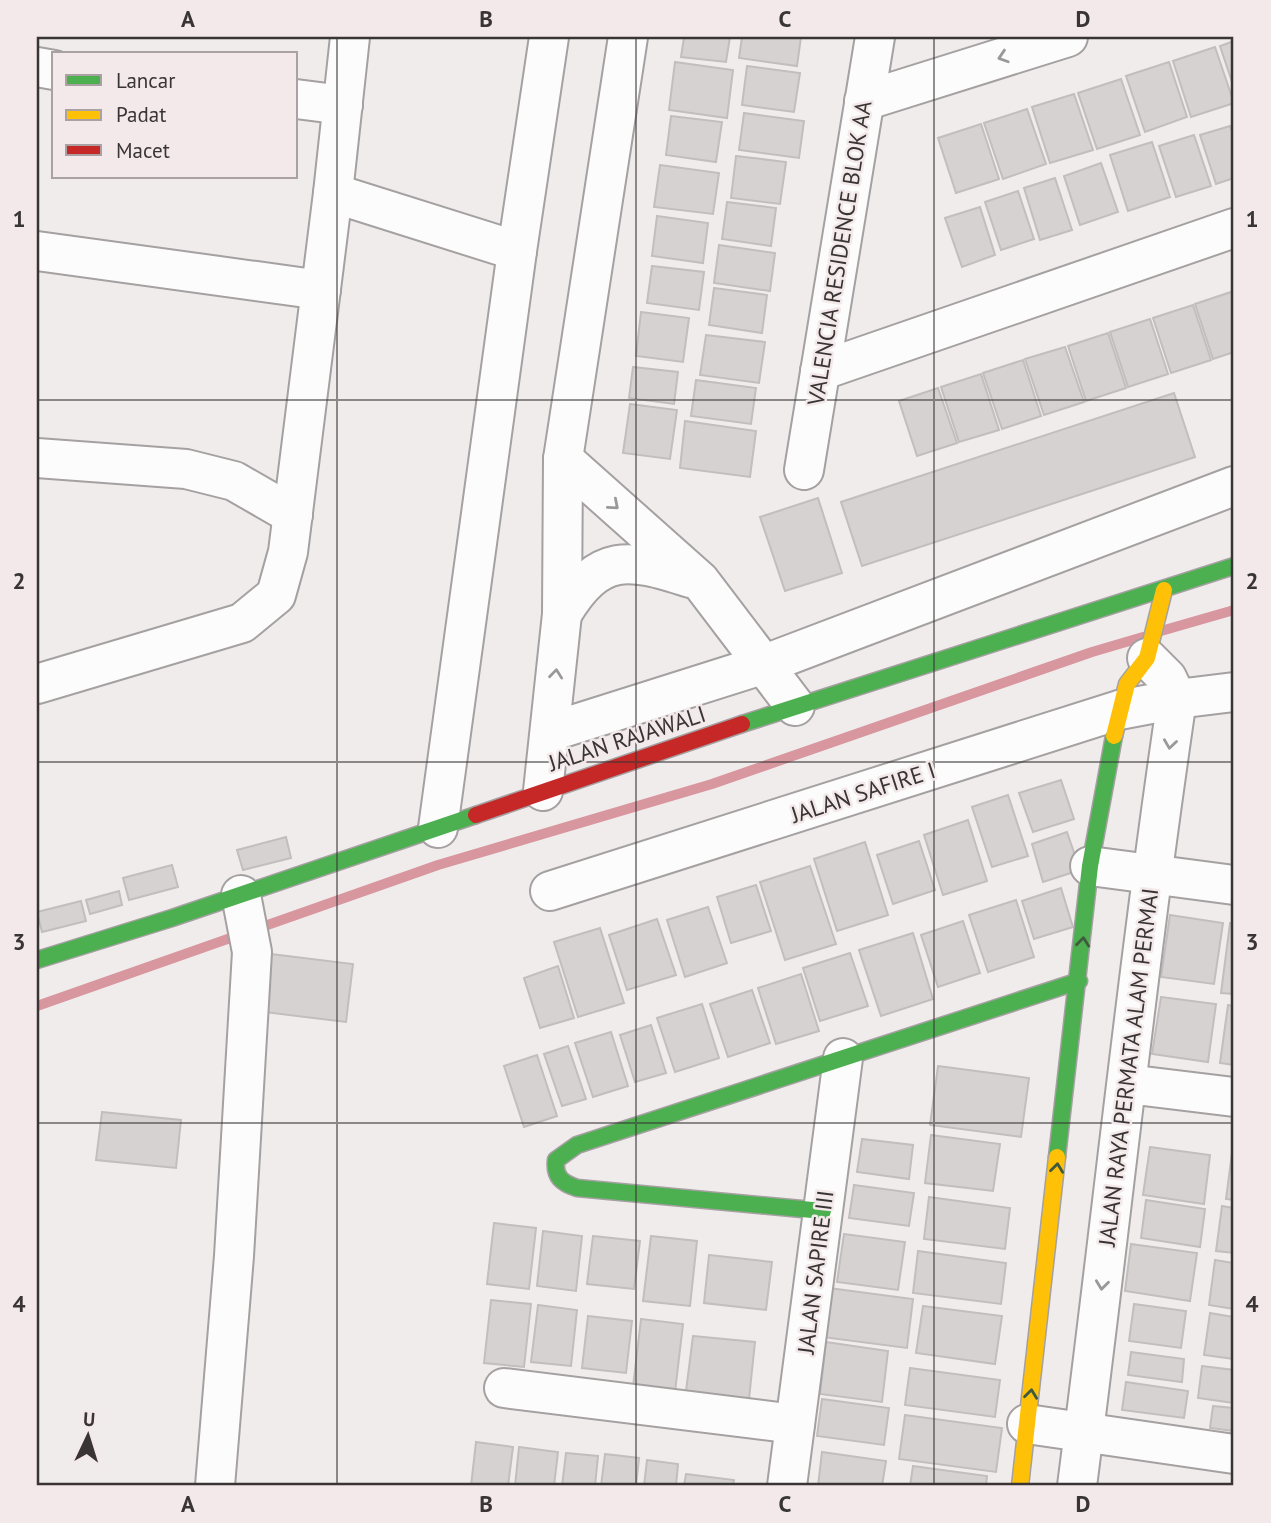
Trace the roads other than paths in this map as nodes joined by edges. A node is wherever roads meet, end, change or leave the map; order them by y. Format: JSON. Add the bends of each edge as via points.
{"nodes":[{"id":1,"x":350,"y":37,"type":"edge"},
{"id":2,"x":550,"y":37,"type":"edge"},
{"id":3,"x":628,"y":37,"type":"edge"},
{"id":4,"x":875,"y":37,"type":"edge"},
{"id":5,"x":1068,"y":37,"type":"edge"},
{"id":6,"x":298,"y":99,"type":"edge"},
{"id":7,"x":864,"y":101,"type":"junction"},
{"id":8,"x":343,"y":105,"type":"junction"},
{"id":9,"x":333,"y":193,"type":"junction"},
{"id":10,"x":1234,"y":228,"type":"edge"},
{"id":11,"x":37,"y":251,"type":"edge"},
{"id":12,"x":517,"y":251,"type":"junction"},
{"id":13,"x":321,"y":290,"type":"junction"},
{"id":14,"x":820,"y":370,"type":"junction"},
{"id":15,"x":37,"y":458,"type":"edge"},
{"id":16,"x":563,"y":459,"type":"junction"},
{"id":17,"x":804,"y":470,"type":"dead end"},
{"id":18,"x":1234,"y":486,"type":"edge"},
{"id":19,"x":293,"y":515,"type":"junction"},
{"id":20,"x":1234,"y":566,"type":"edge"},
{"id":21,"x":700,"y":581,"type":"junction"},
{"id":22,"x":1164,"y":590,"type":"junction"},
{"id":23,"x":562,"y":614,"type":"junction"},
{"id":24,"x":1150,"y":649,"type":"junction"},
{"id":25,"x":765,"y":664,"type":"junction"},
{"id":26,"x":37,"y":684,"type":"edge"},
{"id":27,"x":1234,"y":692,"type":"edge"},
{"id":28,"x":1177,"y":699,"type":"junction"},
{"id":29,"x":795,"y":706,"type":"junction"},
{"id":30,"x":1119,"y":710,"type":"junction"},
{"id":31,"x":550,"y":732,"type":"junction"},
{"id":32,"x":543,"y":791,"type":"junction"},
{"id":33,"x":438,"y":828,"type":"junction"},
{"id":34,"x":1090,"y":866,"type":"junction"},
{"id":35,"x":1151,"y":874,"type":"junction"},
{"id":36,"x":1234,"y":885,"type":"edge"},
{"id":37,"x":550,"y":891,"type":"dead end"},
{"id":38,"x":243,"y":905,"type":"junction"},
{"id":39,"x":37,"y":960,"type":"edge"},
{"id":40,"x":1079,"y":981,"type":"junction"},
{"id":41,"x":843,"y":1058,"type":"junction"},
{"id":42,"x":1127,"y":1084,"type":"junction"},
{"id":43,"x":1234,"y":1097,"type":"edge"},
{"id":44,"x":823,"y":1211,"type":"junction"},
{"id":45,"x":504,"y":1388,"type":"dead end"},
{"id":46,"x":795,"y":1424,"type":"junction"},
{"id":47,"x":1027,"y":1424,"type":"junction"},
{"id":48,"x":1084,"y":1433,"type":"junction"},
{"id":49,"x":1234,"y":1454,"type":"edge"},
{"id":50,"x":215,"y":1486,"type":"edge"},
{"id":51,"x":786,"y":1486,"type":"edge"},
{"id":52,"x":1020,"y":1486,"type":"edge"},
{"id":53,"x":1077,"y":1486,"type":"edge"}],
"edges":[{"from":1,"to":8,"type":"street"},
{"from":2,"to":12,"type":"street"},
{"from":3,"to":16,"type":"street"},
{"from":4,"to":7,"type":"street","name":"VALENCIA RESIDENCE BLOK AA"},
{"from":5,"to":7,"type":"street","one_way":true},
{"from":6,"to":8,"type":"street"},
{"from":7,"to":14,"type":"street","name":"VALENCIA RESIDENCE BLOK AA"},
{"from":8,"to":9,"type":"street"},
{"from":9,"to":12,"type":"street"},
{"from":9,"to":13,"type":"street"},
{"from":10,"to":14,"type":"street"},
{"from":11,"to":13,"type":"street"},
{"from":12,"to":33,"type":"street"},
{"from":13,"to":19,"type":"street"},
{"from":14,"to":17,"type":"street","name":"VALENCIA RESIDENCE BLOK AA"},
{"from":15,"to":19,"type":"street","via":[[186,469],[234,481]]},
{"from":16,"to":21,"type":"street","one_way":true},
{"from":16,"to":23,"type":"street"},
{"from":18,"to":25,"type":"street"},
{"from":19,"to":26,"type":"street","via":[[276,595],[242,623]]},
{"from":20,"to":22,"type":"street","name":"JALAN RAJAWALI"},
{"from":21,"to":23,"type":"street","via":[[653,566],[616,565],[583,584]]},
{"from":21,"to":25,"type":"street"},
{"from":22,"to":24,"type":"street"},
{"from":22,"to":29,"type":"street","name":"JALAN RAJAWALI"},
{"from":31,"to":23,"type":"street","one_way":true},
{"from":24,"to":28,"type":"street"},
{"from":24,"to":30,"type":"street","via":[[1127,684]]},
{"from":25,"to":29,"type":"street"},
{"from":25,"to":31,"type":"street"},
{"from":27,"to":28,"type":"street","name":"JALAN SAFIRE I"},
{"from":28,"to":30,"type":"street","name":"JALAN SAFIRE I"},
{"from":28,"to":35,"type":"street","name":"JALAN RAYA PERMATA ALAM PERMAI","one_way":true},
{"from":29,"to":32,"type":"street","name":"JALAN RAJAWALI"},
{"from":30,"to":34,"type":"street"},
{"from":30,"to":37,"type":"street","name":"JALAN SAFIRE I"},
{"from":31,"to":32,"type":"street"},
{"from":32,"to":33,"type":"street","name":"JALAN RAJAWALI"},
{"from":33,"to":38,"type":"street","name":"JALAN RAJAWALI"},
{"from":34,"to":35,"type":"street"},
{"from":40,"to":34,"type":"street","one_way":true},
{"from":35,"to":36,"type":"street"},
{"from":35,"to":42,"type":"street","name":"JALAN RAYA PERMATA ALAM PERMAI"},
{"from":38,"to":39,"type":"street","name":"JALAN RAJAWALI"},
{"from":38,"to":50,"type":"street","via":[[252,952]]},
{"from":40,"to":41,"type":"street"},
{"from":47,"to":40,"type":"street","one_way":true},
{"from":41,"to":44,"type":"street","name":"JALAN SAPIRE III"},
{"from":41,"to":44,"type":"street","via":[[577,1145],[556,1160],[554,1170],[557,1179],[577,1188]]},
{"from":42,"to":43,"type":"street"},
{"from":42,"to":48,"type":"street","name":"JALAN RAYA PERMATA ALAM PERMAI","one_way":true},
{"from":44,"to":46,"type":"street","name":"JALAN SAPIRE III"},
{"from":45,"to":46,"type":"street"},
{"from":46,"to":51,"type":"street","name":"JALAN SAPIRE III"},
{"from":47,"to":48,"type":"street"},
{"from":47,"to":52,"type":"street"},
{"from":48,"to":49,"type":"street"},
{"from":48,"to":53,"type":"street","name":"JALAN RAYA PERMATA ALAM PERMAI"}]}
